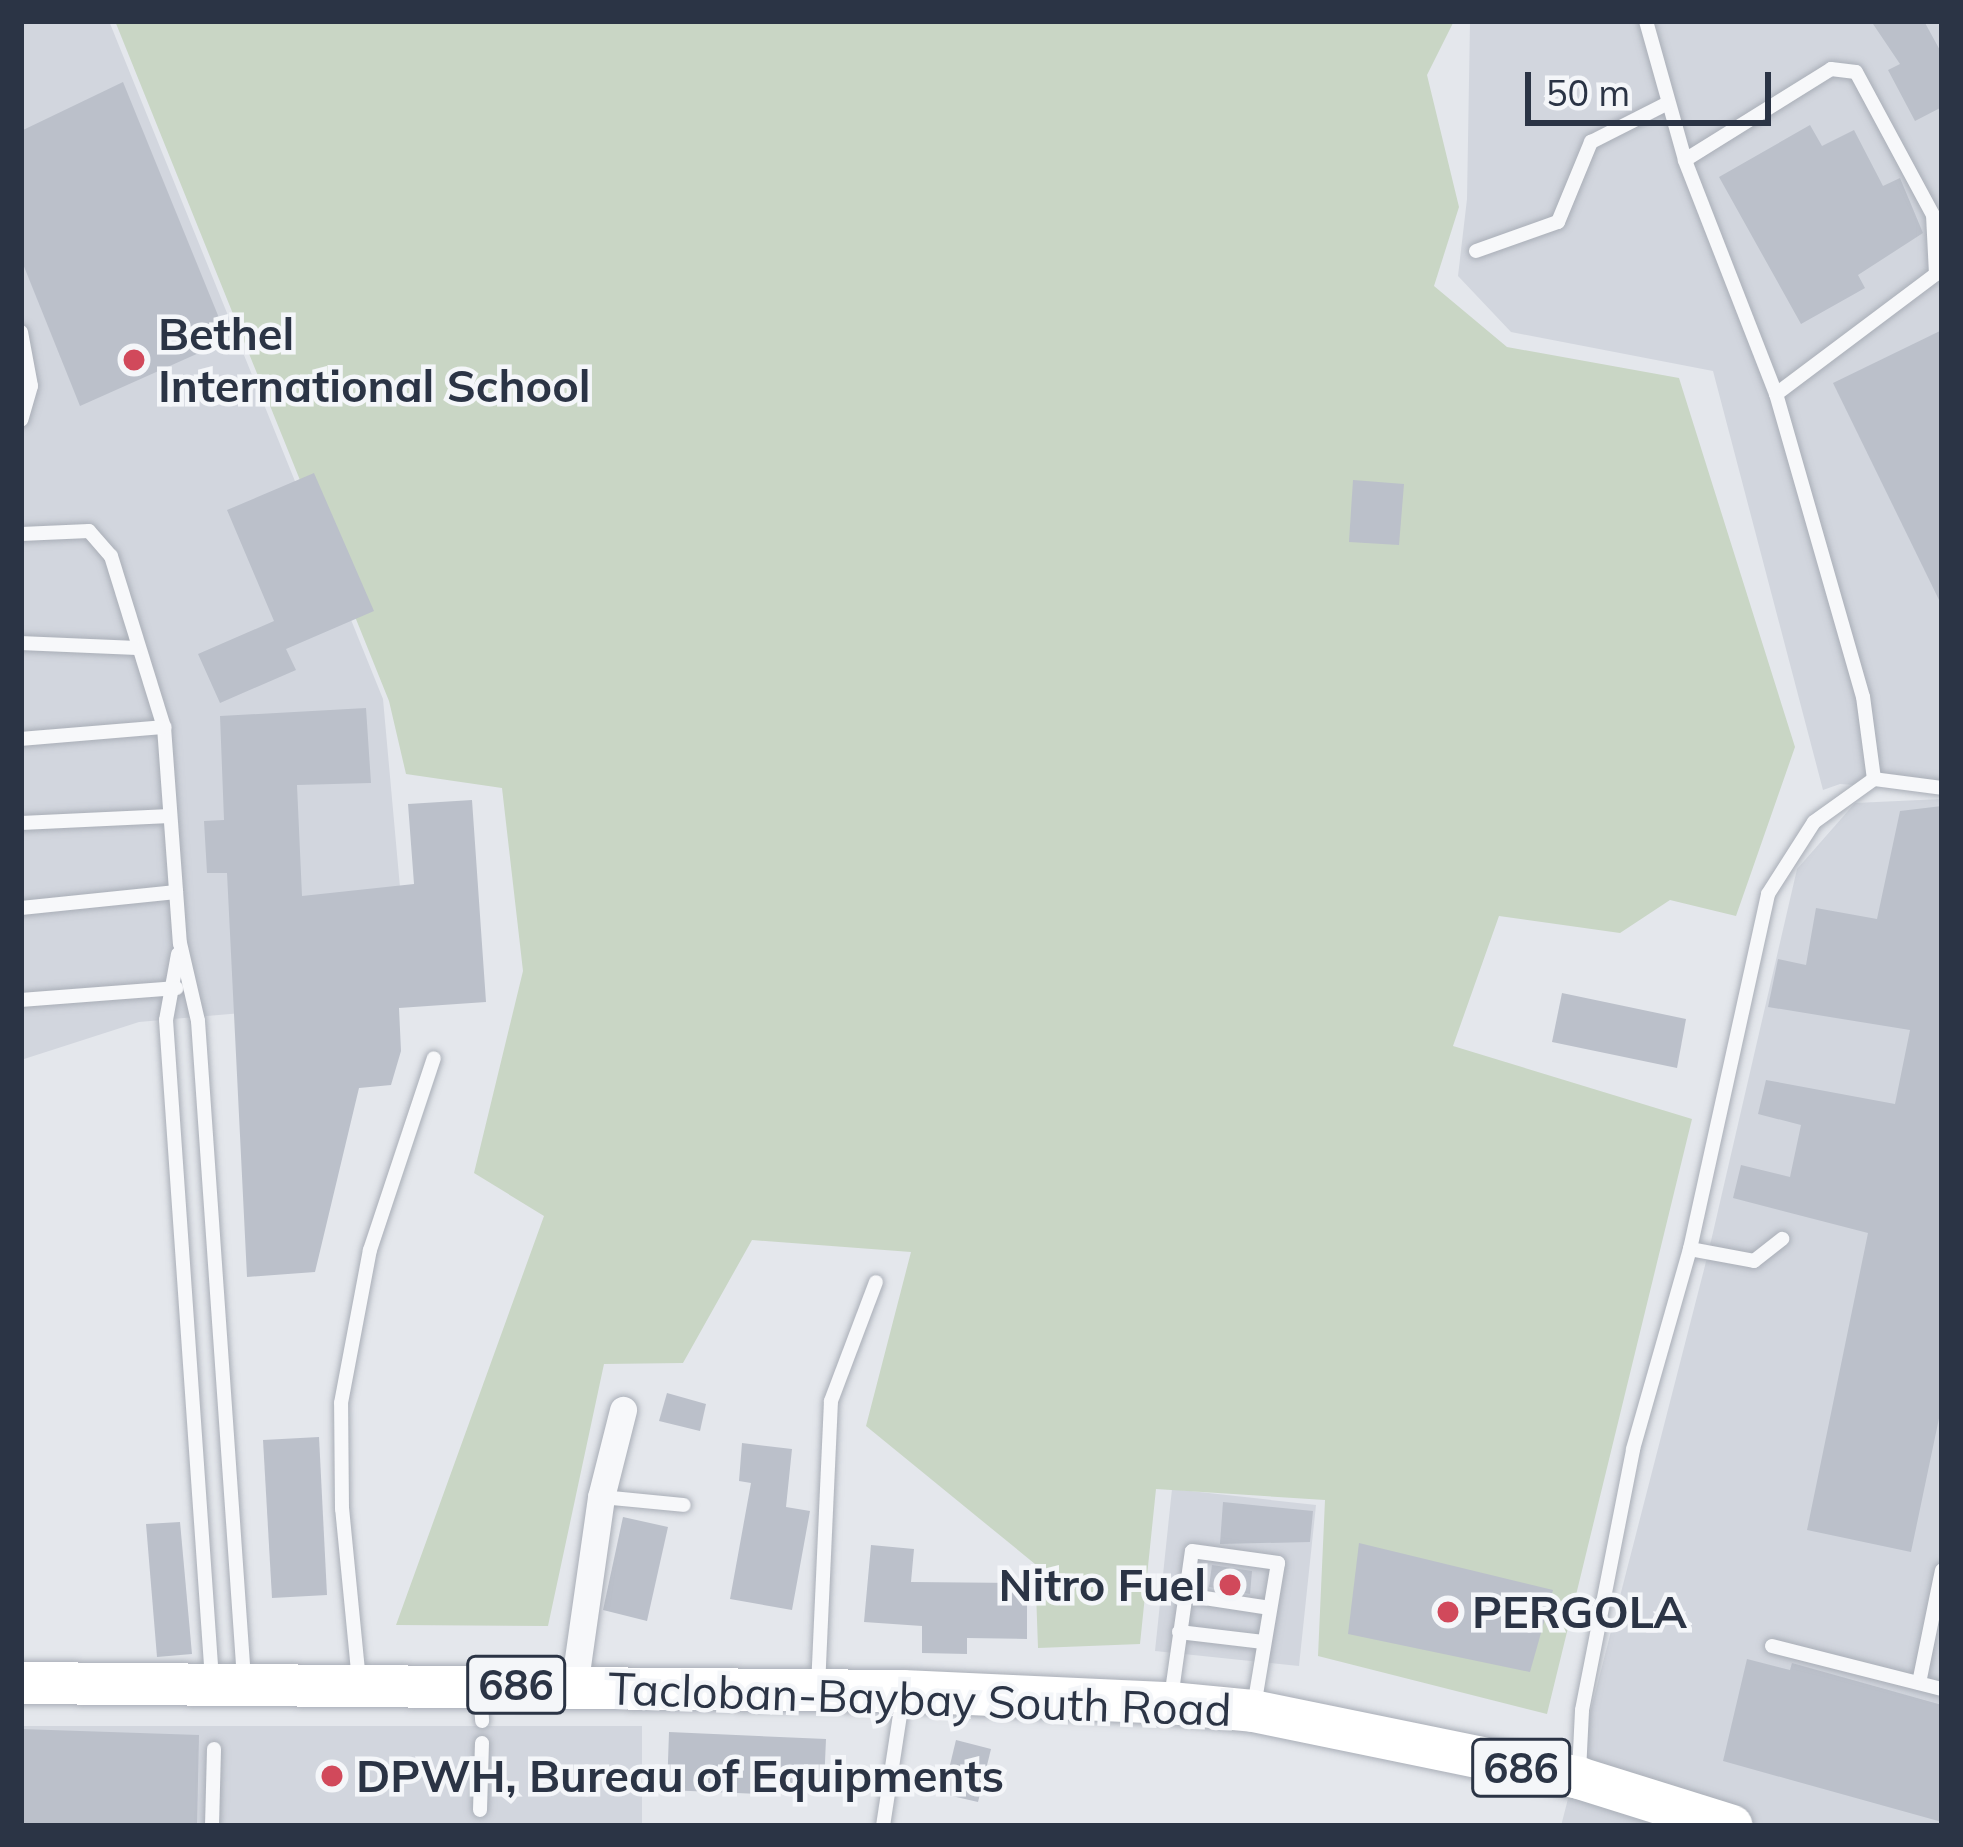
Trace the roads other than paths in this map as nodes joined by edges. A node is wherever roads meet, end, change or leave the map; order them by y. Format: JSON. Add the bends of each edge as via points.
{"nodes":[{"id":1,"x":1646,"y":21,"type":"edge"},
{"id":2,"x":1668,"y":103,"type":"junction"},
{"id":3,"x":1685,"y":160,"type":"junction"},
{"id":4,"x":1476,"y":251,"type":"dead end"},
{"id":5,"x":21,"y":332,"type":"edge"},
{"id":6,"x":1776,"y":394,"type":"junction"},
{"id":7,"x":21,"y":420,"type":"edge"},
{"id":8,"x":21,"y":534,"type":"edge"},
{"id":9,"x":21,"y":643,"type":"edge"},
{"id":10,"x":136,"y":649,"type":"junction"},
{"id":11,"x":164,"y":727,"type":"junction"},
{"id":12,"x":21,"y":739,"type":"edge"},
{"id":13,"x":1874,"y":779,"type":"junction"},
{"id":14,"x":1942,"y":788,"type":"edge"},
{"id":15,"x":170,"y":816,"type":"junction"},
{"id":16,"x":21,"y":823,"type":"edge"},
{"id":17,"x":176,"y":892,"type":"junction"},
{"id":18,"x":21,"y":908,"type":"edge"},
{"id":19,"x":181,"y":943,"type":"junction"},
{"id":20,"x":190,"y":987,"type":"junction"},
{"id":21,"x":172,"y":989,"type":"junction"},
{"id":22,"x":21,"y":1000,"type":"edge"},
{"id":23,"x":434,"y":1058,"type":"dead end"},
{"id":24,"x":1782,"y":1239,"type":"dead end"},
{"id":25,"x":1690,"y":1249,"type":"junction"},
{"id":26,"x":876,"y":1282,"type":"dead end"},
{"id":27,"x":623,"y":1410,"type":"dead end"},
{"id":28,"x":601,"y":1497,"type":"junction"},
{"id":29,"x":684,"y":1505,"type":"dead end"},
{"id":30,"x":1942,"y":1570,"type":"edge"},
{"id":31,"x":1185,"y":1595,"type":"junction"},
{"id":32,"x":1270,"y":1608,"type":"junction"},
{"id":33,"x":1179,"y":1631,"type":"junction"},
{"id":34,"x":1263,"y":1642,"type":"junction"},
{"id":35,"x":1772,"y":1646,"type":"dead end"},
{"id":36,"x":21,"y":1682,"type":"edge"},
{"id":37,"x":1919,"y":1683,"type":"junction"},
{"id":38,"x":228,"y":1684,"type":"junction"},
{"id":39,"x":359,"y":1684,"type":"junction"},
{"id":40,"x":574,"y":1688,"type":"junction"},
{"id":41,"x":1942,"y":1689,"type":"edge"},
{"id":42,"x":903,"y":1691,"type":"junction"},
{"id":43,"x":818,"y":1693,"type":"junction"},
{"id":44,"x":1170,"y":1703,"type":"junction"},
{"id":45,"x":1253,"y":1711,"type":"junction"},
{"id":46,"x":482,"y":1743,"type":"dead end"},
{"id":47,"x":214,"y":1749,"type":"dead end"},
{"id":48,"x":1579,"y":1778,"type":"junction"},
{"id":49,"x":481,"y":1810,"type":"dead end"},
{"id":50,"x":212,"y":1826,"type":"edge"},
{"id":51,"x":883,"y":1826,"type":"edge"},
{"id":52,"x":1732,"y":1826,"type":"edge"}],
"edges":[{"from":1,"to":2,"type":"lane"},
{"from":2,"to":3,"type":"lane"},
{"from":2,"to":4,"type":"lane","via":[[1591,142],[1558,222]]},
{"from":3,"to":6,"type":"lane"},
{"from":3,"to":6,"type":"lane","via":[[1831,69],[1856,72],[1933,215],[1936,274]]},
{"from":5,"to":7,"type":"lane","via":[[31,386]]},
{"from":6,"to":13,"type":"lane","via":[[1863,697]]},
{"from":8,"to":10,"type":"lane","via":[[89,531],[111,556]]},
{"from":9,"to":10,"type":"lane"},
{"from":10,"to":11,"type":"lane"},
{"from":11,"to":12,"type":"lane"},
{"from":11,"to":15,"type":"lane"},
{"from":13,"to":14,"type":"lane"},
{"from":13,"to":25,"type":"lane","via":[[1814,822],[1768,894]]},
{"from":15,"to":16,"type":"lane"},
{"from":15,"to":17,"type":"lane"},
{"from":17,"to":18,"type":"lane"},
{"from":17,"to":19,"type":"lane"},
{"from":19,"to":20,"type":"lane"},
{"from":19,"to":21,"type":"lane"},
{"from":20,"to":21,"type":"lane"},
{"from":20,"to":38,"type":"lane"},
{"from":21,"to":22,"type":"lane"},
{"from":21,"to":38,"type":"lane","via":[[166,1020]]},
{"from":23,"to":39,"type":"lane","via":[[370,1250],[341,1403]]},
{"from":24,"to":25,"type":"lane","via":[[1754,1261]]},
{"from":25,"to":48,"type":"lane","via":[[1633,1449],[1582,1710]]},
{"from":26,"to":43,"type":"lane","via":[[831,1400]]},
{"from":27,"to":28,"type":"street"},
{"from":28,"to":29,"type":"lane"},
{"from":28,"to":40,"type":"street"},
{"from":30,"to":37,"type":"lane"},
{"from":31,"to":32,"type":"lane"},
{"from":31,"to":32,"type":"lane","via":[[1192,1551],[1278,1563]]},
{"from":31,"to":33,"type":"lane"},
{"from":32,"to":34,"type":"lane"},
{"from":33,"to":34,"type":"lane"},
{"from":33,"to":44,"type":"lane"},
{"from":34,"to":45,"type":"lane"},
{"from":35,"to":37,"type":"lane"},
{"from":36,"to":38,"type":"main road","name":"Tacloban-Baybay South Road","number":"686"},
{"from":37,"to":41,"type":"lane"},
{"from":38,"to":39,"type":"main road","name":"Tacloban-Baybay South Road","number":"686"},
{"from":39,"to":40,"type":"main road","name":"Tacloban-Baybay South Road","number":"686","via":[[481,1703]]},
{"from":40,"to":43,"type":"main road","name":"Tacloban-Baybay South Road","number":"686"},
{"from":42,"to":43,"type":"main road","name":"Tacloban-Baybay South Road","number":"686"},
{"from":42,"to":44,"type":"main road","name":"Tacloban-Baybay South Road","number":"686"},
{"from":42,"to":51,"type":"lane"},
{"from":44,"to":45,"type":"main road","name":"Tacloban-Baybay South Road","number":"686"},
{"from":45,"to":48,"type":"main road","name":"Tacloban-Baybay South Road","number":"686"},
{"from":46,"to":49,"type":"lane"},
{"from":47,"to":50,"type":"lane"},
{"from":48,"to":52,"type":"main road","name":"Tacloban-Baybay South Road","number":"686"}]}
